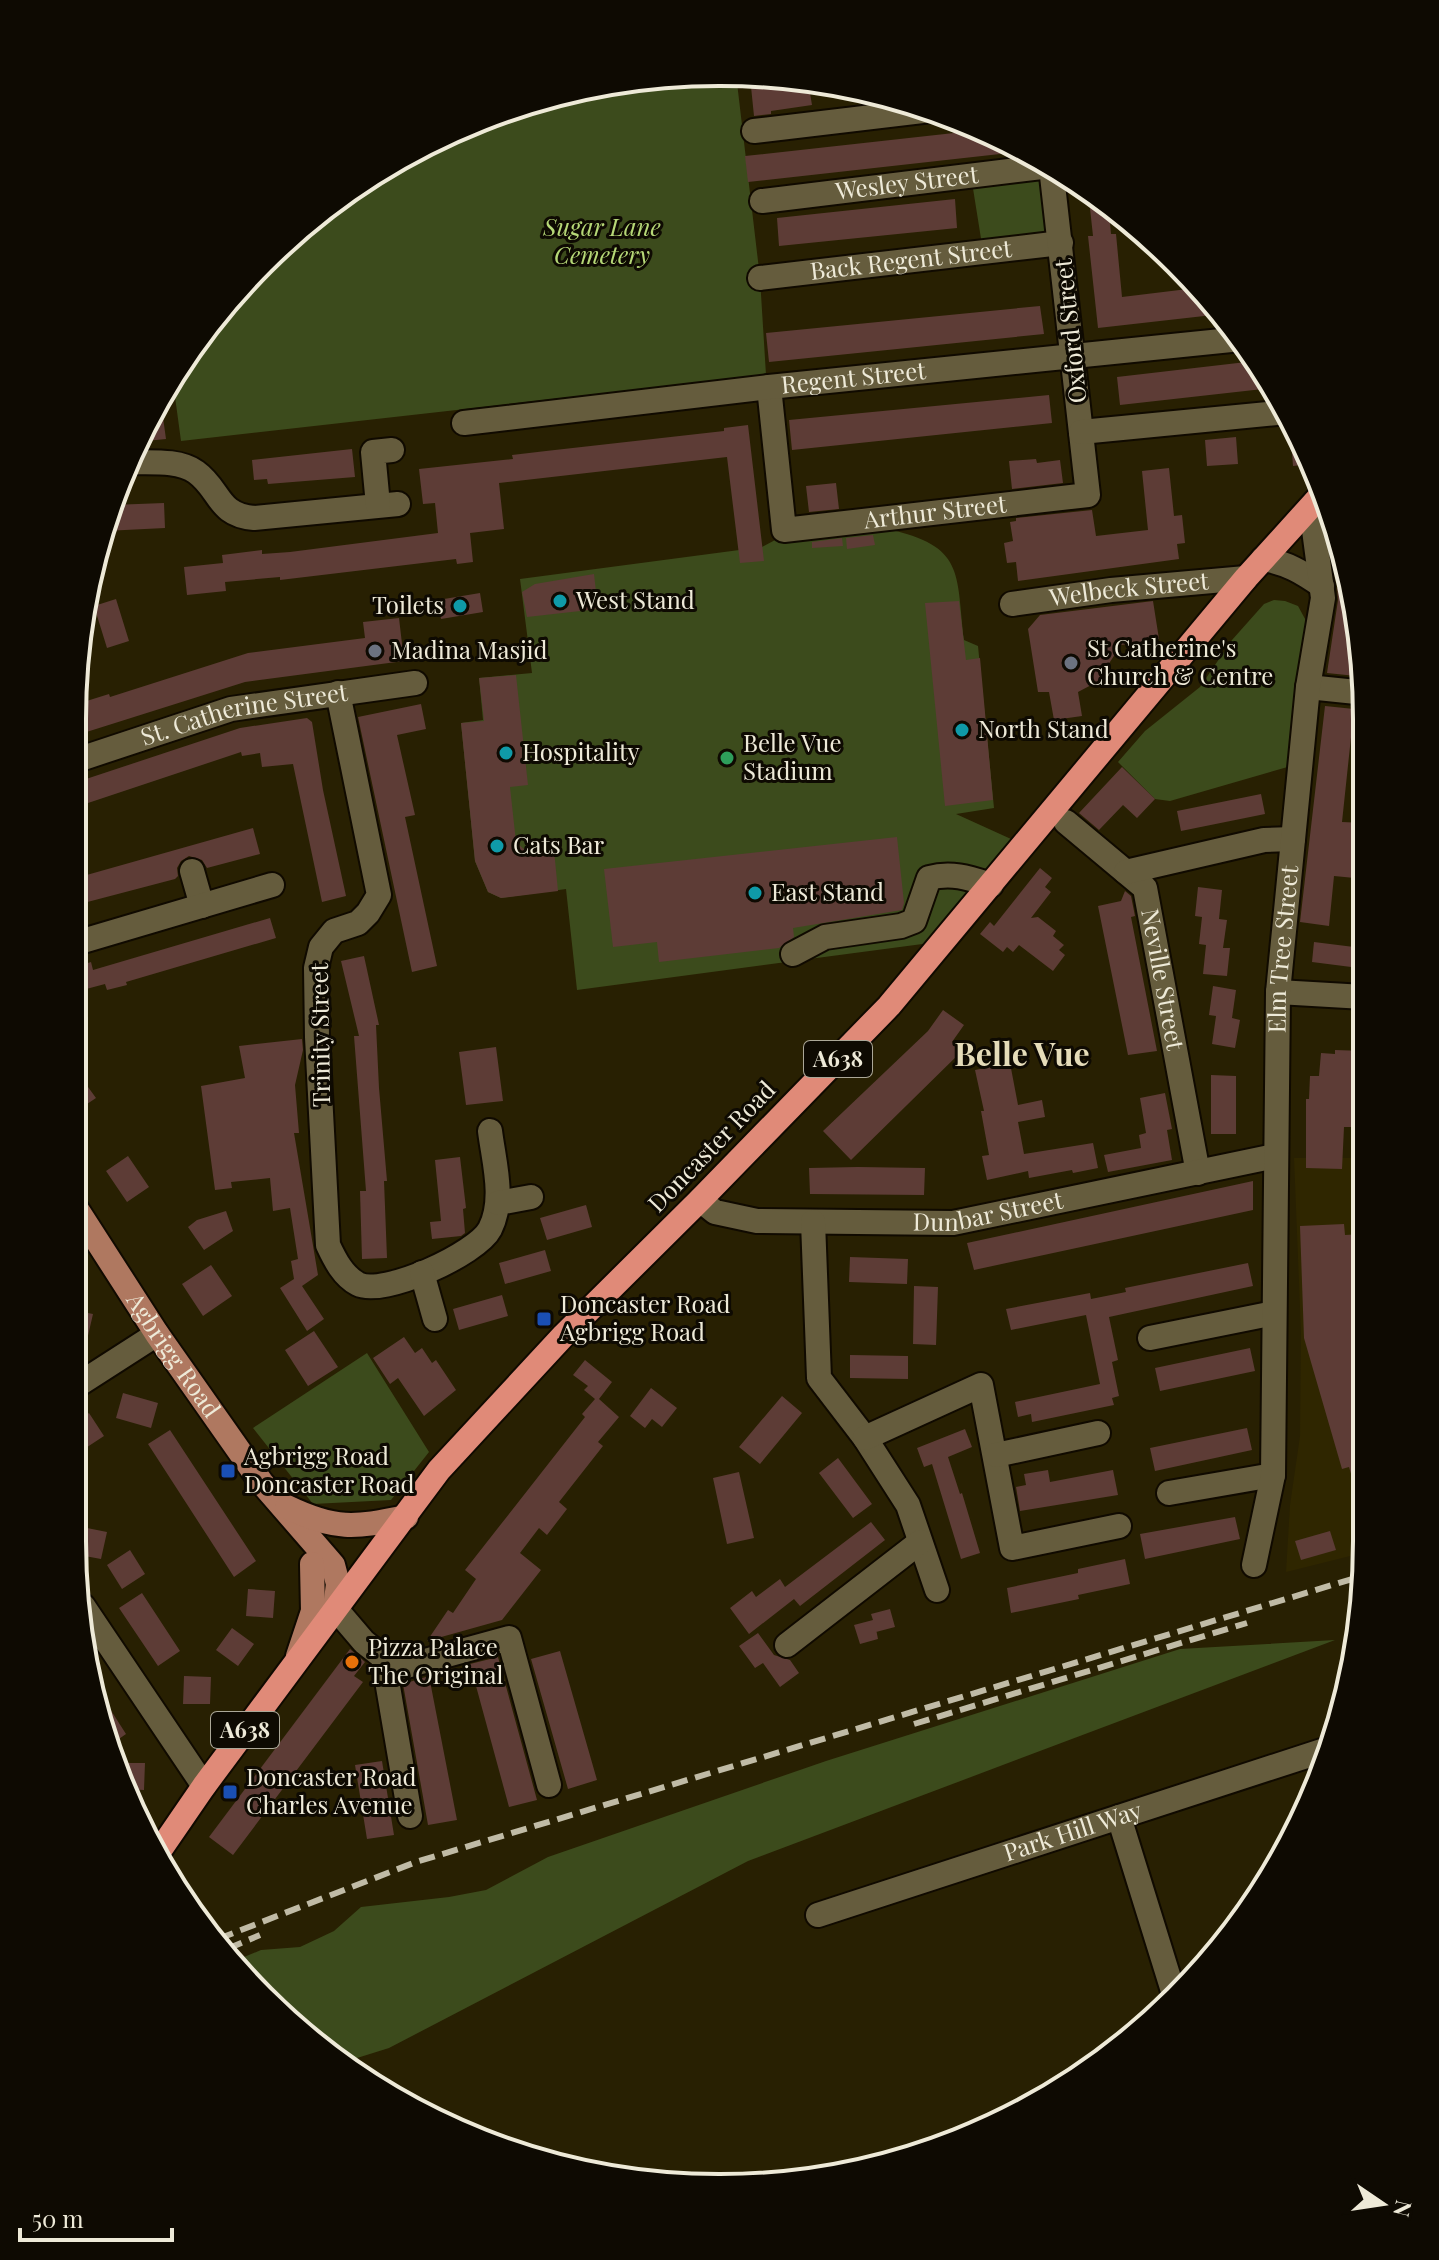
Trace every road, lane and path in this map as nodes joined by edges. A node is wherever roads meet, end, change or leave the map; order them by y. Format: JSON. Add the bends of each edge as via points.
{"nodes":[{"id":1,"x":901,"y":114,"type":"edge"},
{"id":2,"x":754,"y":131,"type":"dead end"},
{"id":3,"x":1033,"y":169,"type":"edge"},
{"id":4,"x":1053,"y":182,"type":"edge"},
{"id":5,"x":762,"y":201,"type":"dead end"},
{"id":6,"x":1061,"y":243,"type":"junction"},
{"id":7,"x":760,"y":278,"type":"dead end"},
{"id":8,"x":1227,"y":340,"type":"edge"},
{"id":9,"x":1073,"y":356,"type":"junction"},
{"id":10,"x":769,"y":387,"type":"junction"},
{"id":11,"x":1274,"y":413,"type":"edge"},
{"id":12,"x":464,"y":423,"type":"dead end"},
{"id":13,"x":1081,"y":432,"type":"junction"},
{"id":14,"x":392,"y":450,"type":"dead end"},
{"id":15,"x":140,"y":463,"type":"edge"},
{"id":16,"x":1088,"y":495,"type":"joint"},
{"id":17,"x":1314,"y":502,"type":"edge"},
{"id":18,"x":1317,"y":510,"type":"edge"},
{"id":19,"x":1263,"y":559,"type":"junction"},
{"id":20,"x":1246,"y":578,"type":"junction"},
{"id":21,"x":1322,"y":586,"type":"junction"},
{"id":22,"x":1012,"y":604,"type":"dead end"},
{"id":23,"x":415,"y":683,"type":"dead end"},
{"id":24,"x":1308,"y":687,"type":"junction"},
{"id":25,"x":1352,"y":692,"type":"edge"},
{"id":26,"x":338,"y":693,"type":"junction"},
{"id":27,"x":86,"y":757,"type":"edge"},
{"id":28,"x":1066,"y":822,"type":"dead end"},
{"id":29,"x":1293,"y":839,"type":"junction"},
{"id":30,"x":192,"y":871,"type":"dead end"},
{"id":31,"x":1126,"y":872,"type":"junction"},
{"id":32,"x":272,"y":885,"type":"dead end"},
{"id":33,"x":991,"y":885,"type":"junction"},
{"id":34,"x":202,"y":906,"type":"junction"},
{"id":35,"x":86,"y":940,"type":"edge"},
{"id":36,"x":793,"y":954,"type":"dead end"},
{"id":37,"x":1278,"y":992,"type":"junction"},
{"id":38,"x":1353,"y":996,"type":"edge"},
{"id":39,"x":490,"y":1131,"type":"dead end"},
{"id":40,"x":1275,"y":1156,"type":"junction"},
{"id":41,"x":1198,"y":1173,"type":"junction"},
{"id":42,"x":531,"y":1197,"type":"dead end"},
{"id":43,"x":700,"y":1200,"type":"junction"},
{"id":44,"x":498,"y":1203,"type":"junction"},
{"id":45,"x":813,"y":1222,"type":"junction"},
{"id":46,"x":86,"y":1224,"type":"edge"},
{"id":47,"x":422,"y":1273,"type":"junction"},
{"id":48,"x":1274,"y":1313,"type":"junction"},
{"id":49,"x":435,"y":1319,"type":"dead end"},
{"id":50,"x":157,"y":1334,"type":"junction"},
{"id":51,"x":1150,"y":1338,"type":"dead end"},
{"id":52,"x":86,"y":1380,"type":"edge"},
{"id":53,"x":1098,"y":1433,"type":"dead end"},
{"id":54,"x":865,"y":1438,"type":"junction"},
{"id":55,"x":996,"y":1455,"type":"junction"},
{"id":56,"x":1273,"y":1475,"type":"junction"},
{"id":57,"x":1169,"y":1493,"type":"dead end"},
{"id":58,"x":278,"y":1502,"type":"junction"},
{"id":59,"x":406,"y":1517,"type":"junction"},
{"id":60,"x":1119,"y":1526,"type":"dead end"},
{"id":61,"x":920,"y":1542,"type":"junction"},
{"id":62,"x":312,"y":1564,"type":"junction"},
{"id":63,"x":1254,"y":1565,"type":"dead end"},
{"id":64,"x":937,"y":1590,"type":"dead end"},
{"id":65,"x":335,"y":1608,"type":"junction"},
{"id":66,"x":90,"y":1617,"type":"edge"},
{"id":67,"x":787,"y":1645,"type":"dead end"},
{"id":68,"x":383,"y":1657,"type":"junction"},
{"id":69,"x":295,"y":1662,"type":"junction"},
{"id":70,"x":1316,"y":1753,"type":"edge"},
{"id":71,"x":549,"y":1785,"type":"dead end"},
{"id":72,"x":204,"y":1786,"type":"junction"},
{"id":73,"x":410,"y":1816,"type":"dead end"},
{"id":74,"x":1119,"y":1817,"type":"junction"},
{"id":75,"x":164,"y":1844,"type":"edge"},
{"id":76,"x":818,"y":1915,"type":"dead end"},
{"id":77,"x":1171,"y":1984,"type":"edge"}],
"edges":[{"from":1,"to":2,"type":"street"},
{"from":3,"to":5,"type":"street","name":"Wesley Street"},
{"from":4,"to":6,"type":"street","name":"Oxford Street"},
{"from":6,"to":7,"type":"street","name":"Back Regent Street"},
{"from":6,"to":9,"type":"street","name":"Oxford Street"},
{"from":8,"to":9,"type":"street","name":"Regent Street"},
{"from":9,"to":10,"type":"street","name":"Regent Street"},
{"from":9,"to":13,"type":"street","name":"Oxford Street"},
{"from":10,"to":12,"type":"street","name":"Regent Street"},
{"from":10,"to":16,"type":"street","name":"Arthur Street","via":[[784,530]]},
{"from":11,"to":13,"type":"street"},
{"from":13,"to":16,"type":"street","name":"Oxford Street"},
{"from":14,"to":15,"type":"street","via":[[373,452],[388,505],[254,518],[227,510],[196,471],[180,464]]},
{"from":17,"to":19,"type":"highway","name":"Doncaster Road","number":"A638"},
{"from":18,"to":21,"type":"street","name":"Elm Tree Street","via":[[1314,530]]},
{"from":19,"to":20,"type":"highway","name":"Doncaster Road","number":"A638"},
{"from":19,"to":21,"type":"street","via":[[1298,569]]},
{"from":20,"to":22,"type":"street","name":"Welbeck Street"},
{"from":20,"to":33,"type":"highway","name":"Doncaster Road","number":"A638"},
{"from":21,"to":24,"type":"street","name":"Elm Tree Street"},
{"from":23,"to":26,"type":"street","name":"St. Catherine Street"},
{"from":24,"to":25,"type":"street"},
{"from":24,"to":29,"type":"street","name":"Elm Tree Street"},
{"from":26,"to":27,"type":"street","name":"St. Catherine Street","via":[[231,709]]},
{"from":26,"to":47,"type":"street","name":"Trinity Street","via":[[379,895],[358,923],[334,931],[321,947],[316,968],[328,1245],[338,1265],[359,1285],[371,1288]]},
{"from":28,"to":31,"type":"street","name":"Neville Street"},
{"from":29,"to":31,"type":"street","via":[[1264,840]]},
{"from":29,"to":37,"type":"street","name":"Elm Tree Street"},
{"from":30,"to":34,"type":"street"},
{"from":31,"to":41,"type":"street","name":"Neville Street","via":[[1145,888]]},
{"from":32,"to":34,"type":"street"},
{"from":33,"to":36,"type":"street","via":[[966,876],[929,878],[914,921],[825,937]]},
{"from":33,"to":43,"type":"highway","name":"Doncaster Road","number":"A638","via":[[889,1006]]},
{"from":34,"to":35,"type":"street"},
{"from":37,"to":38,"type":"street"},
{"from":37,"to":40,"type":"street","name":"Elm Tree Street"},
{"from":39,"to":44,"type":"street"},
{"from":40,"to":41,"type":"street","name":"Dunbar Street"},
{"from":40,"to":48,"type":"street","name":"Elm Tree Street"},
{"from":41,"to":45,"type":"street","name":"Dunbar Street","via":[[953,1223]]},
{"from":42,"to":44,"type":"street"},
{"from":43,"to":45,"type":"street","name":"Dunbar Street","via":[[715,1212],[738,1218]]},
{"from":43,"to":59,"type":"highway","name":"Doncaster Road","number":"A638","via":[[564,1335],[439,1470]]},
{"from":44,"to":47,"type":"street","name":"Trinity Street","via":[[489,1230],[477,1244]]},
{"from":45,"to":54,"type":"street","via":[[819,1378]]},
{"from":46,"to":50,"type":"main road","name":"Agbrigg Road"},
{"from":47,"to":49,"type":"street"},
{"from":48,"to":51,"type":"street"},
{"from":48,"to":56,"type":"street","name":"Elm Tree Street"},
{"from":50,"to":52,"type":"street"},
{"from":50,"to":58,"type":"main road","name":"Agbrigg Road"},
{"from":53,"to":55,"type":"street"},
{"from":54,"to":55,"type":"street","via":[[981,1385]]},
{"from":54,"to":61,"type":"street","via":[[908,1505]]},
{"from":55,"to":60,"type":"street","via":[[1012,1548]]},
{"from":56,"to":57,"type":"street"},
{"from":56,"to":63,"type":"street","name":"Elm Tree Street"},
{"from":58,"to":59,"type":"main road","via":[[342,1526]]},
{"from":58,"to":62,"type":"main road","name":"Agbrigg Road"},
{"from":58,"to":65,"type":"main road","name":"Agbrigg Road","via":[[333,1565],[338,1584]]},
{"from":59,"to":65,"type":"highway","name":"Doncaster Road","number":"A638"},
{"from":61,"to":64,"type":"street"},
{"from":61,"to":67,"type":"street"},
{"from":62,"to":65,"type":"main road","name":"Agbrigg Road"},
{"from":62,"to":69,"type":"main road","via":[[313,1611]]},
{"from":65,"to":68,"type":"street"},
{"from":65,"to":69,"type":"highway","name":"Doncaster Road","number":"A638"},
{"from":66,"to":72,"type":"street"},
{"from":68,"to":71,"type":"street","via":[[403,1667],[509,1638]]},
{"from":68,"to":73,"type":"street"},
{"from":69,"to":72,"type":"highway","name":"Doncaster Road","number":"A638"},
{"from":70,"to":74,"type":"street","name":"Park Hill Way"},
{"from":72,"to":75,"type":"highway","name":"Doncaster Road","number":"A638"},
{"from":74,"to":76,"type":"street","name":"Park Hill Way"},
{"from":74,"to":77,"type":"street"}]}
